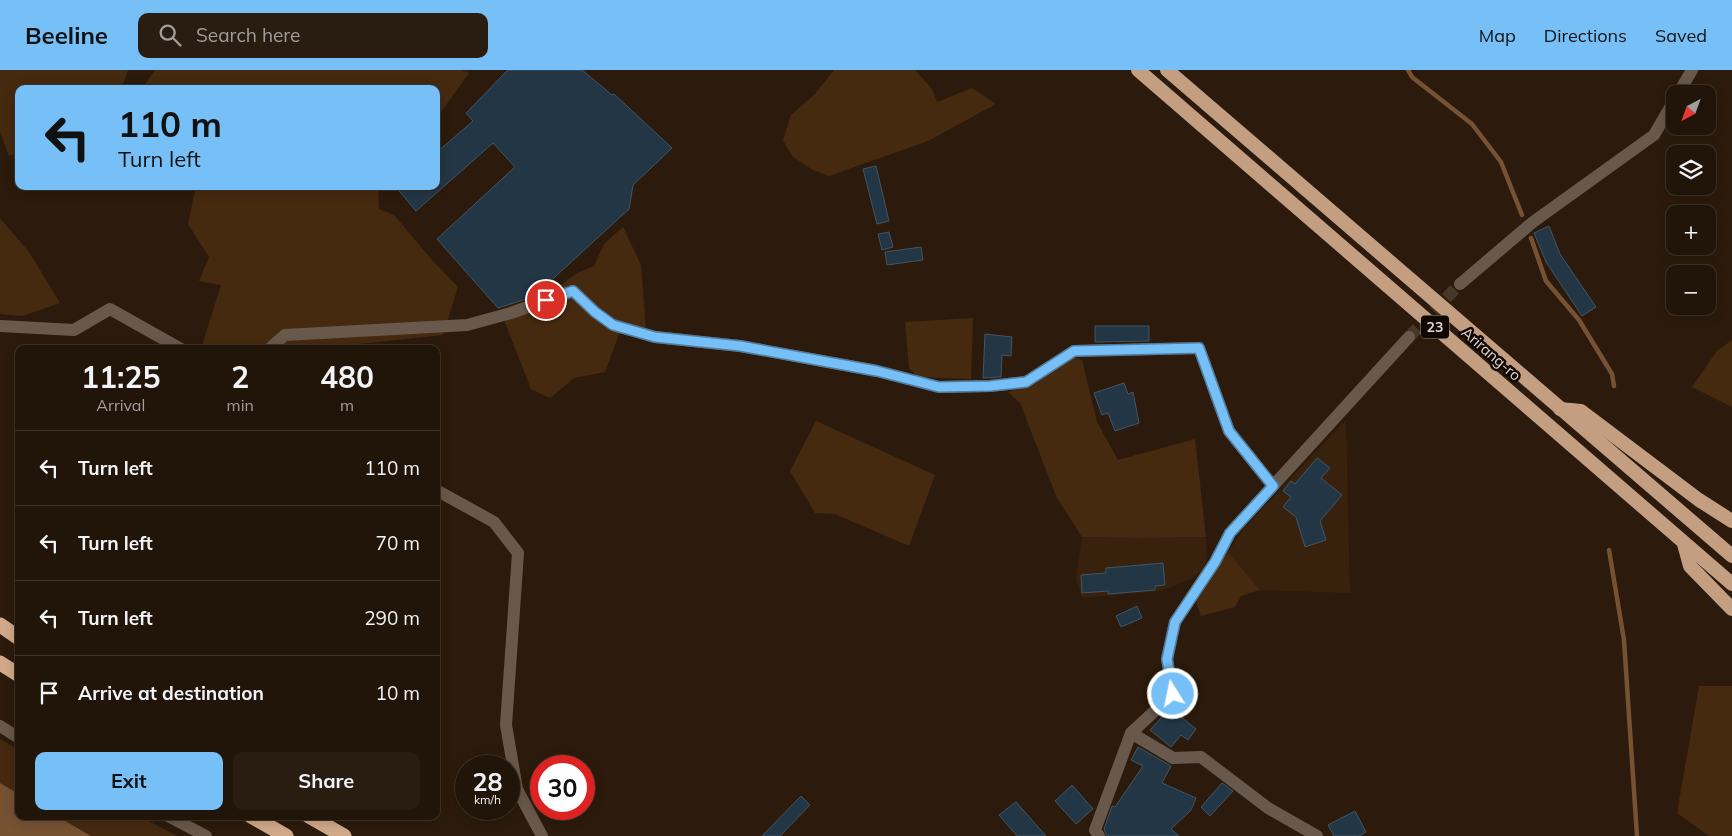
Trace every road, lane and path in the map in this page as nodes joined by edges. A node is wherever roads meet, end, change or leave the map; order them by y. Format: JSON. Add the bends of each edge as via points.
{"nodes":[{"id":1,"x":1138,"y":70,"type":"edge"},
{"id":2,"x":1167,"y":70,"type":"edge"},
{"id":3,"x":1692,"y":70,"type":"edge"},
{"id":4,"x":1683,"y":85,"type":"edge"},
{"id":5,"x":1666,"y":115,"type":"edge"},
{"id":6,"x":1460,"y":284,"type":"tunnel mouth"},
{"id":7,"x":0,"y":326,"type":"edge"},
{"id":8,"x":1409,"y":337,"type":"tunnel mouth"},
{"id":9,"x":174,"y":345,"type":"edge"},
{"id":10,"x":274,"y":345,"type":"edge"},
{"id":11,"x":1560,"y":408,"type":"junction"},
{"id":12,"x":1273,"y":486,"type":"junction"},
{"id":13,"x":440,"y":492,"type":"edge"},
{"id":14,"x":1732,"y":521,"type":"edge"},
{"id":15,"x":1684,"y":544,"type":"junction"},
{"id":16,"x":1732,"y":556,"type":"edge"},
{"id":17,"x":1732,"y":584,"type":"edge"},
{"id":18,"x":1732,"y":609,"type":"edge"},
{"id":19,"x":0,"y":625,"type":"edge"},
{"id":20,"x":15,"y":635,"type":"edge"},
{"id":21,"x":0,"y":663,"type":"edge"},
{"id":22,"x":15,"y":672,"type":"edge"},
{"id":23,"x":0,"y":726,"type":"edge"},
{"id":24,"x":1131,"y":733,"type":"junction"},
{"id":25,"x":15,"y":735,"type":"edge"},
{"id":26,"x":176,"y":820,"type":"edge"},
{"id":27,"x":259,"y":820,"type":"edge"},
{"id":28,"x":315,"y":820,"type":"edge"},
{"id":29,"x":206,"y":836,"type":"edge"},
{"id":30,"x":286,"y":836,"type":"edge"},
{"id":31,"x":344,"y":836,"type":"edge"},
{"id":32,"x":542,"y":836,"type":"edge"},
{"id":33,"x":1099,"y":836,"type":"edge"},
{"id":34,"x":1317,"y":836,"type":"edge"}],
"edges":[{"from":1,"to":15,"type":"highway","name":"Arirang-ro","number":"23"},
{"from":2,"to":11,"type":"highway","name":"Arirang-ro","number":"23"},
{"from":3,"to":4,"type":"street"},
{"from":5,"to":6,"type":"street","via":[[1654,135],[1533,222]]},
{"from":7,"to":9,"type":"street","via":[[74,330],[110,310]]},
{"from":8,"to":12,"type":"street"},
{"from":10,"to":12,"type":"street","via":[[285,335],[467,326],[573,291],[613,325],[655,337],[740,346],[877,371],[939,387],[1026,382],[1074,351],[1199,348],[1229,431]]},
{"from":11,"to":14,"type":"highway","via":[[1581,411]]},
{"from":11,"to":16,"type":"highway","name":"Arirang-ro","number":"23"},
{"from":12,"to":24,"type":"street","via":[[1230,533],[1175,622],[1167,659],[1173,694]]},
{"from":13,"to":32,"type":"street","via":[[494,522],[518,553],[506,725],[517,789]]},
{"from":15,"to":17,"type":"highway","name":"Arirang-ro","number":"23"},
{"from":15,"to":18,"type":"highway","via":[[1690,566]]},
{"from":19,"to":20,"type":"highway"},
{"from":21,"to":22,"type":"highway"},
{"from":23,"to":25,"type":"street"},
{"from":24,"to":33,"type":"street","via":[[1095,830]]},
{"from":24,"to":34,"type":"street","via":[[1173,758],[1201,757],[1268,808]]},
{"from":26,"to":29,"type":"street"},
{"from":27,"to":30,"type":"highway"},
{"from":28,"to":31,"type":"highway"}]}
